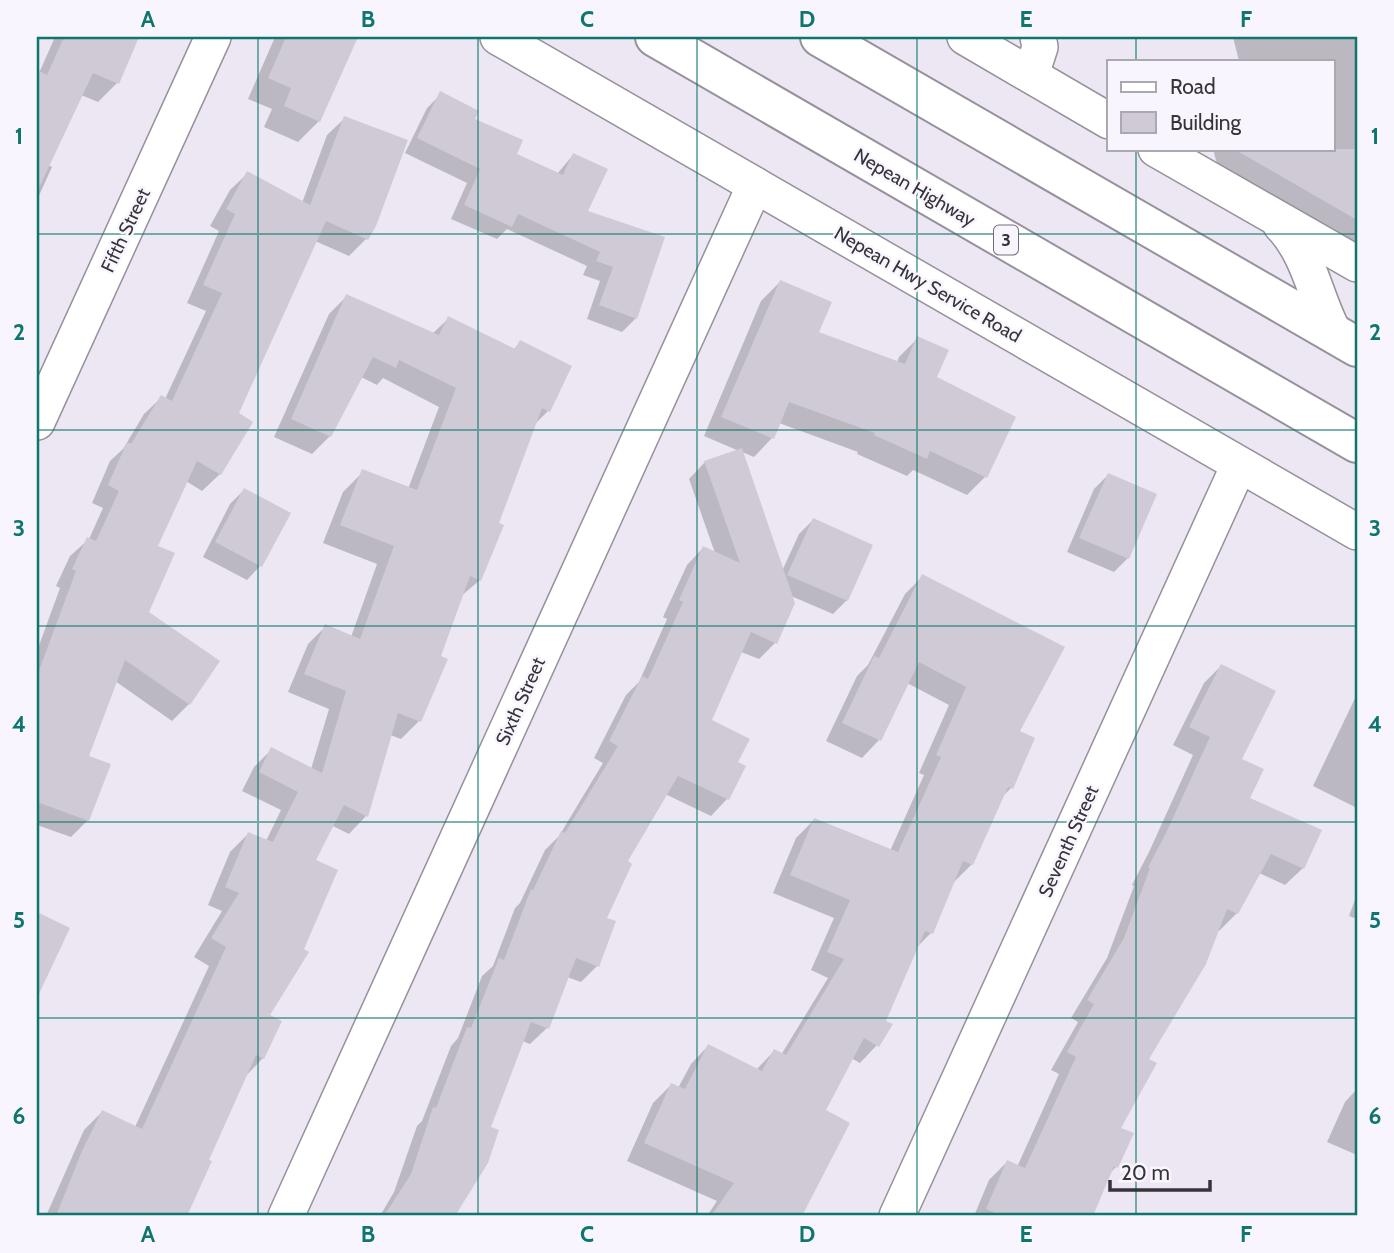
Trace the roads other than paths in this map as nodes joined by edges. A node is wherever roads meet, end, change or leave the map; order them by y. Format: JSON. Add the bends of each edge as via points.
{"nodes":[{"id":1,"x":213,"y":37,"type":"edge"},
{"id":2,"x":498,"y":37,"type":"edge"},
{"id":3,"x":655,"y":37,"type":"edge"},
{"id":4,"x":820,"y":37,"type":"edge"},
{"id":5,"x":965,"y":37,"type":"edge"},
{"id":6,"x":1038,"y":37,"type":"edge"},
{"id":7,"x":1031,"y":75,"type":"junction"},
{"id":8,"x":1107,"y":120,"type":"edge"},
{"id":9,"x":1158,"y":150,"type":"edge"},
{"id":10,"x":755,"y":185,"type":"junction"},
{"id":11,"x":1270,"y":216,"type":"junction"},
{"id":12,"x":1357,"y":264,"type":"edge"},
{"id":13,"x":1349,"y":341,"type":"edge"},
{"id":14,"x":37,"y":422,"type":"edge"},
{"id":15,"x":1357,"y":443,"type":"edge"},
{"id":16,"x":1238,"y":465,"type":"junction"},
{"id":17,"x":1357,"y":532,"type":"edge"},
{"id":18,"x":286,"y":1216,"type":"edge"},
{"id":19,"x":897,"y":1216,"type":"edge"}],
"edges":[{"from":1,"to":14,"type":"street","name":"Fifth Street"},
{"from":2,"to":10,"type":"street","name":"Nepean Hwy Service Road"},
{"from":3,"to":15,"type":"highway","name":"Nepean Highway","number":"3"},
{"from":4,"to":13,"type":"highway"},
{"from":5,"to":7,"type":"street"},
{"from":6,"to":7,"type":"street","via":[[1040,47]]},
{"from":7,"to":8,"type":"street"},
{"from":9,"to":11,"type":"street"},
{"from":10,"to":16,"type":"street","name":"Nepean Hwy Service Road"},
{"from":10,"to":18,"type":"street","name":"Sixth Street"},
{"from":11,"to":12,"type":"street"},
{"from":11,"to":13,"type":"street","via":[[1303,258],[1321,309]]},
{"from":16,"to":17,"type":"street","name":"Nepean Hwy Service Road"},
{"from":16,"to":19,"type":"street","name":"Seventh Street"}]}
